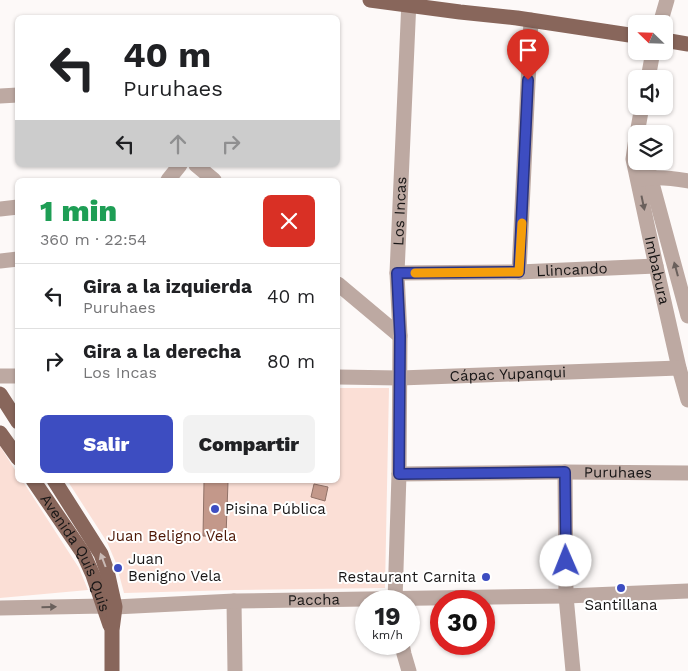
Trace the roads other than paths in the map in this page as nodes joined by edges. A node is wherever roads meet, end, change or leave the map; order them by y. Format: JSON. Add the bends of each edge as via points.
{"nodes":[{"id":1,"x":370,"y":0,"type":"edge"},
{"id":2,"x":667,"y":0,"type":"edge"},
{"id":3,"x":408,"y":3,"type":"edge"},
{"id":4,"x":663,"y":15,"type":"edge"},
{"id":5,"x":531,"y":20,"type":"junction"},
{"id":6,"x":628,"y":35,"type":"edge"},
{"id":7,"x":673,"y":42,"type":"edge"},
{"id":8,"x":688,"y":44,"type":"edge"},
{"id":9,"x":15,"y":95,"type":"edge"},
{"id":10,"x":0,"y":96,"type":"edge"},
{"id":11,"x":178,"y":167,"type":"edge"},
{"id":12,"x":198,"y":167,"type":"edge"},
{"id":13,"x":639,"y":170,"type":"edge"},
{"id":14,"x":645,"y":170,"type":"edge"},
{"id":15,"x":170,"y":178,"type":"edge"},
{"id":16,"x":212,"y":178,"type":"edge"},
{"id":17,"x":644,"y":178,"type":"junction"},
{"id":18,"x":688,"y":181,"type":"edge"},
{"id":19,"x":15,"y":206,"type":"edge"},
{"id":20,"x":0,"y":209,"type":"edge"},
{"id":21,"x":15,"y":259,"type":"edge"},
{"id":22,"x":0,"y":261,"type":"edge"},
{"id":23,"x":656,"y":266,"type":"junction"},
{"id":24,"x":519,"y":272,"type":"junction"},
{"id":25,"x":397,"y":273,"type":"junction"},
{"id":26,"x":340,"y":286,"type":"edge"},
{"id":27,"x":688,"y":315,"type":"edge"},
{"id":28,"x":400,"y":336,"type":"junction"},
{"id":29,"x":679,"y":368,"type":"junction"},
{"id":30,"x":0,"y":376,"type":"edge"},
{"id":31,"x":15,"y":376,"type":"edge"},
{"id":32,"x":340,"y":377,"type":"edge"},
{"id":33,"x":400,"y":378,"type":"junction"},
{"id":34,"x":0,"y":394,"type":"edge"},
{"id":35,"x":688,"y":400,"type":"edge"},
{"id":36,"x":15,"y":417,"type":"edge"},
{"id":37,"x":0,"y":433,"type":"edge"},
{"id":38,"x":15,"y":454,"type":"edge"},
{"id":39,"x":565,"y":472,"type":"junction"},
{"id":40,"x":688,"y":473,"type":"edge"},
{"id":41,"x":399,"y":474,"type":"junction"},
{"id":42,"x":35,"y":483,"type":"edge"},
{"id":43,"x":56,"y":483,"type":"edge"},
{"id":44,"x":395,"y":590,"type":"edge"},
{"id":45,"x":688,"y":591,"type":"edge"},
{"id":46,"x":566,"y":596,"type":"junction"},
{"id":47,"x":420,"y":599,"type":"edge"},
{"id":48,"x":355,"y":600,"type":"edge"},
{"id":49,"x":234,"y":601,"type":"junction"},
{"id":50,"x":109,"y":607,"type":"junction"},
{"id":51,"x":0,"y":608,"type":"edge"},
{"id":52,"x":404,"y":655,"type":"edge"},
{"id":53,"x":112,"y":671,"type":"edge"},
{"id":54,"x":235,"y":671,"type":"edge"},
{"id":55,"x":409,"y":671,"type":"edge"},
{"id":56,"x":572,"y":671,"type":"edge"}],
"edges":[{"from":1,"to":3,"type":"main road"},
{"from":2,"to":4,"type":"street"},
{"from":3,"to":5,"type":"main road"},
{"from":3,"to":25,"type":"street","name":"Los Incas"},
{"from":5,"to":6,"type":"main road"},
{"from":5,"to":24,"type":"street"},
{"from":7,"to":8,"type":"main road"},
{"from":9,"to":10,"type":"street"},
{"from":11,"to":15,"type":"street"},
{"from":12,"to":16,"type":"street"},
{"from":13,"to":17,"type":"street","name":"Imbabura"},
{"from":14,"to":17,"type":"street","name":"Imbabura"},
{"from":17,"to":18,"type":"street"},
{"from":17,"to":23,"type":"street","name":"Imbabura","one_way":true},
{"from":27,"to":17,"type":"street","name":"Imbabura","one_way":true},
{"from":19,"to":20,"type":"street"},
{"from":21,"to":22,"type":"street"},
{"from":23,"to":24,"type":"street","name":"Llincando"},
{"from":23,"to":29,"type":"street","name":"Imbabura"},
{"from":24,"to":25,"type":"street","name":"Llincando"},
{"from":25,"to":28,"type":"street","name":"Los Incas"},
{"from":26,"to":28,"type":"street"},
{"from":28,"to":33,"type":"street","name":"Los Incas"},
{"from":29,"to":33,"type":"street","name":"Cápac Yupanqui"},
{"from":29,"to":35,"type":"street","name":"Imbabura"},
{"from":30,"to":31,"type":"street"},
{"from":32,"to":33,"type":"street","name":"Cápac Yupanqui"},
{"from":33,"to":41,"type":"street","name":"Los Incas"},
{"from":34,"to":36,"type":"main road"},
{"from":37,"to":38,"type":"main road"},
{"from":39,"to":40,"type":"street","name":"Puruhaes"},
{"from":39,"to":41,"type":"street","name":"Puruhaes"},
{"from":39,"to":46,"type":"street"},
{"from":41,"to":44,"type":"street","name":"Los Incas"},
{"from":42,"to":50,"type":"main road","name":"Avenida Quis Quis","via":[[83,553]]},
{"from":50,"to":43,"type":"main road","name":"Avenida Quis Quis","one_way":true,"via":[[107,571],[102,554]]},
{"from":45,"to":46,"type":"street","name":"Paccha"},
{"from":46,"to":47,"type":"street","name":"Paccha"},
{"from":46,"to":56,"type":"street"},
{"from":48,"to":49,"type":"street","name":"Paccha"},
{"from":49,"to":50,"type":"street","name":"Paccha"},
{"from":49,"to":54,"type":"street"},
{"from":51,"to":50,"type":"street","name":"Paccha","one_way":true},
{"from":50,"to":53,"type":"main road","name":"Avenida Quis Quis"},
{"from":52,"to":55,"type":"street"}]}
